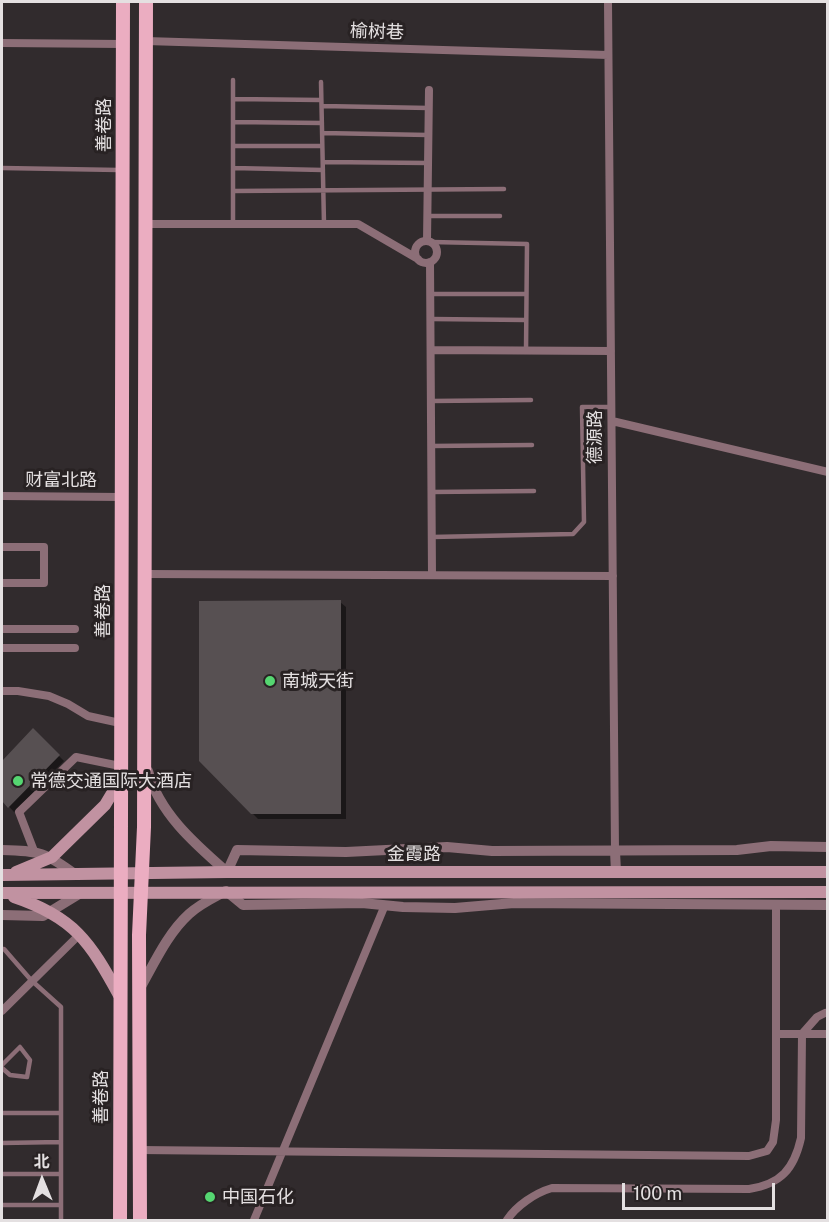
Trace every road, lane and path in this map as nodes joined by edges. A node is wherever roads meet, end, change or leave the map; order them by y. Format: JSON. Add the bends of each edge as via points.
{"nodes":[{"id":1,"x":123,"y":2,"type":"edge"},
{"id":2,"x":146,"y":2,"type":"edge"},
{"id":3,"x":608,"y":2,"type":"edge"},
{"id":4,"x":146,"y":41,"type":"junction"},
{"id":5,"x":2,"y":43,"type":"edge"},
{"id":6,"x":123,"y":44,"type":"junction"},
{"id":7,"x":608,"y":55,"type":"junction"},
{"id":8,"x":233,"y":80,"type":"dead end"},
{"id":9,"x":321,"y":82,"type":"dead end"},
{"id":10,"x":429,"y":90,"type":"dead end"},
{"id":11,"x":233,"y":99,"type":"junction"},
{"id":12,"x":321,"y":103,"type":"junction"},
{"id":13,"x":429,"y":108,"type":"junction"},
{"id":14,"x":233,"y":122,"type":"junction"},
{"id":15,"x":322,"y":123,"type":"junction"},
{"id":16,"x":322,"y":134,"type":"junction"},
{"id":17,"x":428,"y":135,"type":"junction"},
{"id":18,"x":233,"y":146,"type":"junction"},
{"id":19,"x":322,"y":146,"type":"junction"},
{"id":20,"x":323,"y":162,"type":"junction"},
{"id":21,"x":428,"y":163,"type":"junction"},
{"id":22,"x":2,"y":168,"type":"edge"},
{"id":23,"x":233,"y":168,"type":"junction"},
{"id":24,"x":122,"y":170,"type":"junction"},
{"id":25,"x":323,"y":170,"type":"junction"},
{"id":26,"x":504,"y":189,"type":"dead end"},
{"id":27,"x":323,"y":190,"type":"junction"},
{"id":28,"x":428,"y":190,"type":"junction"},
{"id":29,"x":233,"y":191,"type":"junction"},
{"id":30,"x":427,"y":216,"type":"junction"},
{"id":31,"x":500,"y":216,"type":"dead end"},
{"id":32,"x":145,"y":224,"type":"junction"},
{"id":33,"x":324,"y":224,"type":"junction"},
{"id":34,"x":233,"y":225,"type":"junction"},
{"id":35,"x":429,"y":242,"type":"junction"},
{"id":36,"x":417,"y":259,"type":"junction"},
{"id":37,"x":430,"y":262,"type":"junction"},
{"id":38,"x":431,"y":294,"type":"junction"},
{"id":39,"x":526,"y":294,"type":"junction"},
{"id":40,"x":431,"y":319,"type":"junction"},
{"id":41,"x":526,"y":320,"type":"junction"},
{"id":42,"x":431,"y":350,"type":"junction"},
{"id":43,"x":526,"y":351,"type":"junction"},
{"id":44,"x":611,"y":351,"type":"junction"},
{"id":45,"x":531,"y":400,"type":"dead end"},
{"id":46,"x":431,"y":401,"type":"junction"},
{"id":47,"x":611,"y":407,"type":"junction"},
{"id":48,"x":612,"y":421,"type":"junction"},
{"id":49,"x":532,"y":445,"type":"dead end"},
{"id":50,"x":431,"y":446,"type":"junction"},
{"id":51,"x":828,"y":472,"type":"edge"},
{"id":52,"x":534,"y":491,"type":"dead end"},
{"id":53,"x":431,"y":492,"type":"junction"},
{"id":54,"x":2,"y":496,"type":"edge"},
{"id":55,"x":121,"y":497,"type":"junction"},
{"id":56,"x":432,"y":537,"type":"junction"},
{"id":57,"x":2,"y":547,"type":"edge"},
{"id":58,"x":145,"y":574,"type":"junction"},
{"id":59,"x":432,"y":575,"type":"junction"},
{"id":60,"x":613,"y":576,"type":"junction"},
{"id":61,"x":2,"y":583,"type":"edge"},
{"id":62,"x":2,"y":629,"type":"edge"},
{"id":63,"x":75,"y":629,"type":"dead end"},
{"id":64,"x":2,"y":648,"type":"edge"},
{"id":65,"x":75,"y":648,"type":"dead end"},
{"id":66,"x":2,"y":691,"type":"edge"},
{"id":67,"x":120,"y":723,"type":"junction"},
{"id":68,"x":144,"y":759,"type":"junction"},
{"id":69,"x":120,"y":766,"type":"junction"},
{"id":70,"x":120,"y":780,"type":"junction"},
{"id":71,"x":828,"y":847,"type":"edge"},
{"id":72,"x":2,"y":850,"type":"edge"},
{"id":73,"x":34,"y":851,"type":"junction"},
{"id":74,"x":615,"y":851,"type":"junction"},
{"id":75,"x":346,"y":852,"type":"junction"},
{"id":76,"x":52,"y":857,"type":"junction"},
{"id":77,"x":227,"y":872,"type":"junction"},
{"id":78,"x":346,"y":872,"type":"junction"},
{"id":79,"x":616,"y":872,"type":"junction"},
{"id":80,"x":120,"y":873,"type":"junction"},
{"id":81,"x":143,"y":873,"type":"junction"},
{"id":82,"x":828,"y":873,"type":"edge"},
{"id":83,"x":4,"y":875,"type":"edge"},
{"id":84,"x":76,"y":875,"type":"junction"},
{"id":85,"x":226,"y":891,"type":"junction"},
{"id":86,"x":119,"y":892,"type":"junction"},
{"id":87,"x":141,"y":892,"type":"junction"},
{"id":88,"x":391,"y":892,"type":"junction"},
{"id":89,"x":776,"y":892,"type":"junction"},
{"id":90,"x":828,"y":892,"type":"edge"},
{"id":91,"x":2,"y":893,"type":"edge"},
{"id":92,"x":79,"y":894,"type":"junction"},
{"id":93,"x":347,"y":898,"type":"junction"},
{"id":94,"x":509,"y":898,"type":"junction"},
{"id":95,"x":609,"y":898,"type":"junction"},
{"id":96,"x":386,"y":905,"type":"junction"},
{"id":97,"x":776,"y":905,"type":"junction"},
{"id":98,"x":828,"y":905,"type":"edge"},
{"id":99,"x":51,"y":912,"type":"junction"},
{"id":100,"x":2,"y":915,"type":"edge"},
{"id":101,"x":79,"y":935,"type":"junction"},
{"id":102,"x":2,"y":949,"type":"edge"},
{"id":103,"x":32,"y":980,"type":"junction"},
{"id":104,"x":139,"y":990,"type":"junction"},
{"id":105,"x":119,"y":995,"type":"junction"},
{"id":106,"x":2,"y":1011,"type":"edge"},
{"id":107,"x":825,"y":1012,"type":"dead end"},
{"id":108,"x":776,"y":1034,"type":"junction"},
{"id":109,"x":802,"y":1034,"type":"junction"},
{"id":110,"x":828,"y":1034,"type":"edge"},
{"id":111,"x":2,"y":1066,"type":"edge"},
{"id":112,"x":2,"y":1113,"type":"edge"},
{"id":113,"x":61,"y":1113,"type":"junction"},
{"id":114,"x":2,"y":1143,"type":"edge"},
{"id":115,"x":61,"y":1143,"type":"junction"},
{"id":116,"x":139,"y":1150,"type":"junction"},
{"id":117,"x":283,"y":1151,"type":"junction"},
{"id":118,"x":2,"y":1174,"type":"edge"},
{"id":119,"x":61,"y":1174,"type":"junction"},
{"id":120,"x":2,"y":1204,"type":"edge"},
{"id":121,"x":61,"y":1204,"type":"junction"},
{"id":122,"x":61,"y":1221,"type":"edge"},
{"id":123,"x":120,"y":1221,"type":"edge"},
{"id":124,"x":140,"y":1221,"type":"edge"},
{"id":125,"x":254,"y":1221,"type":"edge"},
{"id":126,"x":507,"y":1221,"type":"edge"}],
"edges":[{"from":1,"to":6,"type":"main road","name":"善卷路"},
{"from":2,"to":4,"type":"main road"},
{"from":3,"to":7,"type":"street","name":"德源路"},
{"from":4,"to":7,"type":"street","name":"榆树巷"},
{"from":4,"to":32,"type":"main road"},
{"from":5,"to":6,"type":"street"},
{"from":6,"to":24,"type":"main road","name":"善卷路"},
{"from":7,"to":44,"type":"street","name":"德源路"},
{"from":8,"to":11,"type":"lane"},
{"from":9,"to":12,"type":"lane"},
{"from":10,"to":13,"type":"street"},
{"from":11,"to":12,"type":"lane"},
{"from":11,"to":14,"type":"lane"},
{"from":12,"to":13,"type":"lane"},
{"from":12,"to":15,"type":"lane"},
{"from":13,"to":17,"type":"street"},
{"from":14,"to":15,"type":"lane"},
{"from":14,"to":18,"type":"lane"},
{"from":15,"to":16,"type":"lane"},
{"from":16,"to":17,"type":"lane"},
{"from":16,"to":19,"type":"lane"},
{"from":17,"to":21,"type":"street"},
{"from":18,"to":19,"type":"lane"},
{"from":18,"to":23,"type":"lane"},
{"from":19,"to":20,"type":"lane"},
{"from":20,"to":21,"type":"lane"},
{"from":20,"to":25,"type":"lane"},
{"from":21,"to":28,"type":"street"},
{"from":22,"to":24,"type":"lane"},
{"from":23,"to":25,"type":"lane"},
{"from":23,"to":29,"type":"lane"},
{"from":24,"to":55,"type":"main road","name":"善卷路"},
{"from":25,"to":27,"type":"lane"},
{"from":26,"to":28,"type":"lane"},
{"from":27,"to":28,"type":"lane"},
{"from":27,"to":29,"type":"lane"},
{"from":27,"to":33,"type":"lane"},
{"from":28,"to":30,"type":"street"},
{"from":29,"to":34,"type":"lane"},
{"from":30,"to":31,"type":"lane"},
{"from":30,"to":35,"type":"street"},
{"from":32,"to":34,"type":"street"},
{"from":32,"to":58,"type":"main road"},
{"from":33,"to":34,"type":"street"},
{"from":33,"to":36,"type":"street","via":[[358,224]]},
{"from":35,"to":36,"type":"street","via":[[418,246]]},
{"from":35,"to":37,"type":"street","via":[[437,251]]},
{"from":35,"to":39,"type":"lane","via":[[527,244]]},
{"from":36,"to":37,"type":"street"},
{"from":37,"to":38,"type":"street"},
{"from":38,"to":39,"type":"lane"},
{"from":38,"to":40,"type":"street"},
{"from":39,"to":41,"type":"lane"},
{"from":40,"to":41,"type":"lane"},
{"from":40,"to":42,"type":"street"},
{"from":41,"to":43,"type":"lane"},
{"from":42,"to":43,"type":"street"},
{"from":42,"to":46,"type":"street"},
{"from":43,"to":44,"type":"street"},
{"from":44,"to":47,"type":"street","name":"德源路"},
{"from":45,"to":46,"type":"lane"},
{"from":46,"to":50,"type":"street"},
{"from":47,"to":48,"type":"street","name":"德源路"},
{"from":47,"to":56,"type":"lane","via":[[582,407],[584,522],[573,534]]},
{"from":48,"to":51,"type":"street"},
{"from":48,"to":60,"type":"street","name":"德源路"},
{"from":49,"to":50,"type":"lane"},
{"from":50,"to":53,"type":"street"},
{"from":52,"to":53,"type":"lane"},
{"from":53,"to":56,"type":"street"},
{"from":54,"to":55,"type":"street","name":"财富北路"},
{"from":55,"to":67,"type":"main road","name":"善卷路"},
{"from":56,"to":59,"type":"street"},
{"from":57,"to":61,"type":"street","via":[[45,547],[44,583]]},
{"from":58,"to":59,"type":"street"},
{"from":58,"to":68,"type":"main road"},
{"from":59,"to":60,"type":"street"},
{"from":60,"to":74,"type":"street","name":"德源路"},
{"from":62,"to":63,"type":"street"},
{"from":64,"to":65,"type":"street"},
{"from":66,"to":67,"type":"street","via":[[49,696],[87,716]]},
{"from":67,"to":69,"type":"main road","name":"善卷路"},
{"from":68,"to":77,"type":"street","via":[[151,784],[165,807],[197,845]]},
{"from":68,"to":81,"type":"main road"},
{"from":69,"to":70,"type":"main road","name":"善卷路"},
{"from":69,"to":73,"type":"street","via":[[76,757],[19,812]]},
{"from":70,"to":76,"type":"main road","via":[[105,805]]},
{"from":70,"to":80,"type":"main road","name":"善卷路"},
{"from":71,"to":74,"type":"street"},
{"from":72,"to":73,"type":"street"},
{"from":73,"to":76,"type":"street"},
{"from":74,"to":75,"type":"street","via":[[421,848]]},
{"from":74,"to":79,"type":"street","name":"德源路"},
{"from":75,"to":77,"type":"street","via":[[237,850]]},
{"from":75,"to":78,"type":"street"},
{"from":76,"to":83,"type":"main road"},
{"from":76,"to":84,"type":"street"},
{"from":77,"to":78,"type":"main road","name":"金霞路"},
{"from":77,"to":81,"type":"main road","name":"金霞路"},
{"from":78,"to":79,"type":"main road","name":"金霞路"},
{"from":79,"to":82,"type":"main road","name":"金霞路"},
{"from":80,"to":81,"type":"main road","name":"金霞路"},
{"from":80,"to":84,"type":"main road","name":"金霞路"},
{"from":80,"to":86,"type":"main road","name":"善卷路"},
{"from":81,"to":87,"type":"main road"},
{"from":83,"to":84,"type":"main road","name":"金霞路"},
{"from":85,"to":87,"type":"main road","name":"金霞路"},
{"from":85,"to":93,"type":"main road","name":"金霞路"},
{"from":85,"to":104,"type":"street","via":[[189,914],[163,948]]},
{"from":86,"to":87,"type":"main road","name":"金霞路"},
{"from":86,"to":92,"type":"main road","name":"金霞路"},
{"from":86,"to":105,"type":"main road","name":"善卷路"},
{"from":87,"to":104,"type":"main road"},
{"from":88,"to":93,"type":"main road","name":"金霞路"},
{"from":88,"to":94,"type":"main road","name":"金霞路"},
{"from":88,"to":96,"type":"street"},
{"from":89,"to":90,"type":"main road","name":"金霞路"},
{"from":89,"to":95,"type":"main road","name":"金霞路"},
{"from":89,"to":97,"type":"street"},
{"from":91,"to":92,"type":"main road","name":"金霞路"},
{"from":91,"to":99,"type":"main road"},
{"from":92,"to":99,"type":"street"},
{"from":93,"to":96,"type":"street"},
{"from":94,"to":95,"type":"main road","name":"金霞路"},
{"from":94,"to":96,"type":"street","via":[[455,908]]},
{"from":95,"to":97,"type":"street"},
{"from":96,"to":117,"type":"street"},
{"from":97,"to":98,"type":"street"},
{"from":97,"to":108,"type":"street"},
{"from":99,"to":100,"type":"street","via":[[43,916]]},
{"from":99,"to":101,"type":"main road"},
{"from":101,"to":103,"type":"street"},
{"from":101,"to":105,"type":"main road","via":[[96,954]]},
{"from":102,"to":103,"type":"lane"},
{"from":103,"to":106,"type":"street"},
{"from":103,"to":113,"type":"lane","via":[[61,1007]]},
{"from":104,"to":116,"type":"main road"},
{"from":105,"to":123,"type":"main road","name":"善卷路"},
{"from":107,"to":109,"type":"street"},
{"from":108,"to":109,"type":"street"},
{"from":108,"to":117,"type":"street","via":[[773,1142],[768,1151],[749,1156]]},
{"from":109,"to":110,"type":"street"},
{"from":109,"to":126,"type":"street","via":[[801,1138],[797,1153],[778,1180],[749,1189],[552,1188],[516,1208]]},
{"from":111,"to":111,"type":"lane","via":[[20,1047],[30,1060],[27,1077],[10,1075]]},
{"from":112,"to":113,"type":"lane"},
{"from":113,"to":115,"type":"lane"},
{"from":114,"to":115,"type":"lane"},
{"from":115,"to":119,"type":"lane"},
{"from":116,"to":117,"type":"street"},
{"from":116,"to":124,"type":"main road"},
{"from":117,"to":125,"type":"street"},
{"from":118,"to":119,"type":"lane"},
{"from":119,"to":121,"type":"lane"},
{"from":120,"to":121,"type":"lane"},
{"from":121,"to":122,"type":"lane"}]}
